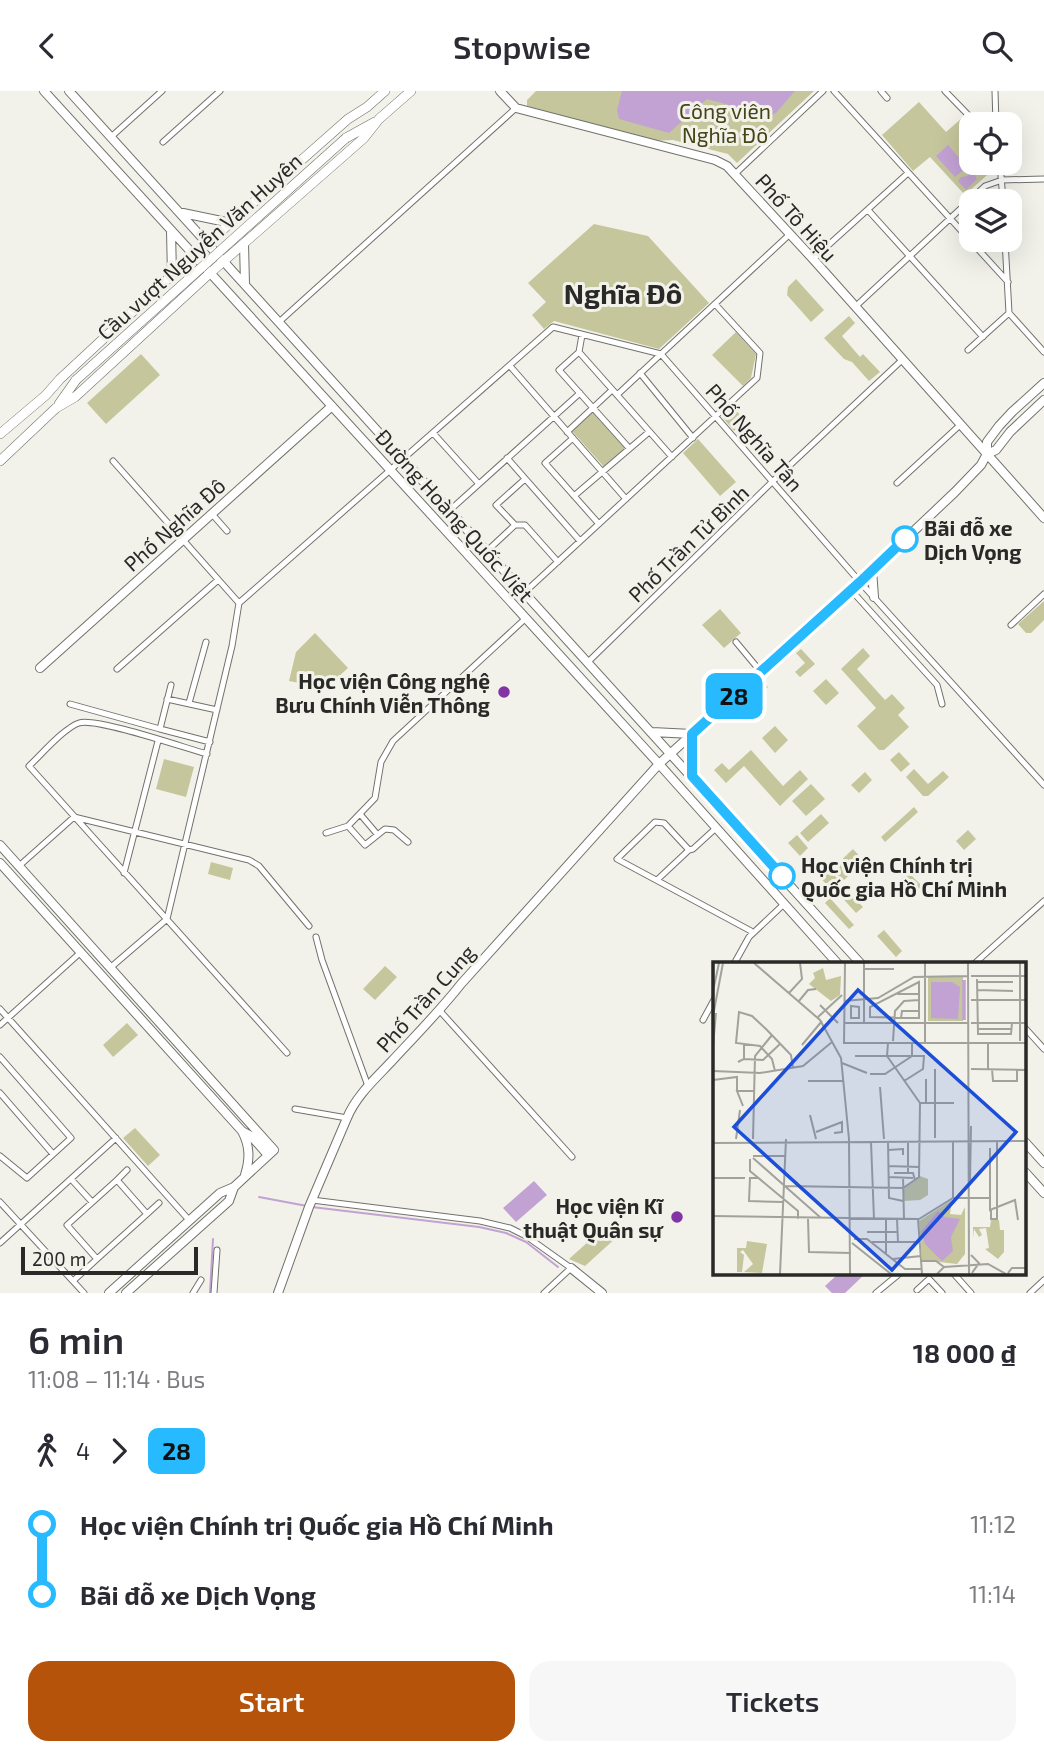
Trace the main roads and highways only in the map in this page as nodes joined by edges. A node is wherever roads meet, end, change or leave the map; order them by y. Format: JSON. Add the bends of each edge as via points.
{"nodes":[{"id":1,"x":44,"y":91,"type":"edge"},
{"id":2,"x":69,"y":91,"type":"edge"},
{"id":3,"x":385,"y":91,"type":"edge"},
{"id":4,"x":411,"y":91,"type":"edge"},
{"id":5,"x":500,"y":91,"type":"edge"},
{"id":6,"x":367,"y":107,"type":"junction"},
{"id":7,"x":379,"y":119,"type":"junction"},
{"id":8,"x":346,"y":138,"type":"junction"},
{"id":9,"x":245,"y":211,"type":"junction"},
{"id":10,"x":181,"y":213,"type":"junction"},
{"id":11,"x":231,"y":223,"type":"junction"},
{"id":12,"x":260,"y":229,"type":"junction"},
{"id":13,"x":171,"y":231,"type":"junction"},
{"id":14,"x":208,"y":243,"type":"junction"},
{"id":15,"x":244,"y":243,"type":"junction"},
{"id":16,"x":193,"y":256,"type":"junction"},
{"id":17,"x":224,"y":261,"type":"junction"},
{"id":18,"x":210,"y":273,"type":"junction"},
{"id":19,"x":172,"y":275,"type":"junction"},
{"id":20,"x":246,"y":284,"type":"junction"},
{"id":21,"x":159,"y":288,"type":"junction"},
{"id":22,"x":173,"y":307,"type":"junction"},
{"id":23,"x":76,"y":380,"type":"junction"},
{"id":24,"x":1044,"y":383,"type":"edge"},
{"id":25,"x":46,"y":395,"type":"junction"},
{"id":26,"x":1044,"y":400,"type":"edge"},
{"id":27,"x":332,"y":406,"type":"junction"},
{"id":28,"x":56,"y":408,"type":"junction"},
{"id":29,"x":1004,"y":420,"type":"junction"},
{"id":30,"x":1013,"y":429,"type":"junction"},
{"id":31,"x":0,"y":434,"type":"edge"},
{"id":32,"x":987,"y":454,"type":"junction"},
{"id":33,"x":0,"y":461,"type":"edge"},
{"id":34,"x":1044,"y":518,"type":"edge"},
{"id":35,"x":872,"y":570,"type":"junction"},
{"id":36,"x":874,"y":597,"type":"road end"},
{"id":37,"x":40,"y":668,"type":"dead end"},
{"id":38,"x":652,"y":732,"type":"junction"},
{"id":39,"x":692,"y":734,"type":"junction"},
{"id":40,"x":671,"y":753,"type":"junction"},
{"id":41,"x":659,"y":764,"type":"junction"},
{"id":42,"x":692,"y":776,"type":"junction"},
{"id":43,"x":0,"y":845,"type":"edge"},
{"id":44,"x":0,"y":863,"type":"edge"},
{"id":45,"x":836,"y":962,"type":"edge"},
{"id":46,"x":859,"y":962,"type":"edge"},
{"id":47,"x":242,"y":1131,"type":"junction"},
{"id":48,"x":1026,"y":1143,"type":"edge"},
{"id":49,"x":271,"y":1153,"type":"junction"},
{"id":50,"x":1042,"y":1157,"type":"edge"},
{"id":51,"x":1026,"y":1173,"type":"edge"},
{"id":52,"x":244,"y":1178,"type":"junction"},
{"id":53,"x":234,"y":1187,"type":"junction"},
{"id":54,"x":1044,"y":1193,"type":"edge"},
{"id":55,"x":571,"y":1268,"type":"road end"},
{"id":56,"x":109,"y":1293,"type":"edge"},
{"id":57,"x":126,"y":1293,"type":"edge"},
{"id":58,"x":278,"y":1293,"type":"edge"},
{"id":59,"x":602,"y":1293,"type":"edge"}],
"edges":[{"from":1,"to":13,"type":"main road","name":"Đường Hoàng Quốc Việt"},
{"from":2,"to":10,"type":"main road","name":"Đường Hoàng Quốc Việt"},
{"from":3,"to":6,"type":"main road"},
{"from":4,"to":7,"type":"main road"},
{"from":5,"to":32,"type":"main road","name":"Phố Tô Hiệu","via":[[516,108],[727,166]]},
{"from":6,"to":8,"type":"main road","name":"Cầu vượt Nguyễn Văn Huyên"},
{"from":6,"to":9,"type":"main road"},
{"from":7,"to":8,"type":"main road","name":"Cầu vượt Nguyễn Văn Huyên"},
{"from":7,"to":12,"type":"main road","via":[[365,138]]},
{"from":8,"to":23,"type":"main road","name":"Cầu vượt Nguyễn Văn Huyên","bridge":true},
{"from":9,"to":11,"type":"main road"},
{"from":9,"to":12,"type":"main road","via":[[242,226]]},
{"from":10,"to":11,"type":"main road"},
{"from":10,"to":14,"type":"main road","name":"Đường Hoàng Quốc Việt"},
{"from":11,"to":14,"type":"main road"},
{"from":12,"to":15,"type":"main road"},
{"from":13,"to":16,"type":"main road","name":"Đường Hoàng Quốc Việt"},
{"from":13,"to":19,"type":"main road"},
{"from":14,"to":16,"type":"main road"},
{"from":14,"to":17,"type":"main road","name":"Đường Hoàng Quốc Việt"},
{"from":15,"to":17,"type":"main road"},
{"from":15,"to":20,"type":"main road"},
{"from":16,"to":18,"type":"main road","name":"Đường Hoàng Quốc Việt"},
{"from":16,"to":19,"type":"main road"},
{"from":17,"to":18,"type":"main road"},
{"from":17,"to":20,"type":"main road","name":"Đường Hoàng Quốc Việt"},
{"from":18,"to":22,"type":"main road"},
{"from":18,"to":27,"type":"main road","name":"Đường Hoàng Quốc Việt"},
{"from":19,"to":21,"type":"main road"},
{"from":20,"to":38,"type":"main road","name":"Đường Hoàng Quốc Việt"},
{"from":21,"to":22,"type":"main road","via":[[172,288],[176,296]]},
{"from":21,"to":25,"type":"main road"},
{"from":22,"to":28,"type":"main road","via":[[75,397]]},
{"from":23,"to":25,"type":"main road","name":"Cầu vượt Nguyễn Văn Huyên"},
{"from":23,"to":28,"type":"main road","name":"Cầu vượt Nguyễn Văn Huyên"},
{"from":24,"to":29,"type":"main road"},
{"from":25,"to":31,"type":"main road"},
{"from":26,"to":30,"type":"main road"},
{"from":27,"to":37,"type":"main road","name":"Phố Nghĩa Đô"},
{"from":27,"to":41,"type":"main road","name":"Đường Hoàng Quốc Việt"},
{"from":28,"to":33,"type":"main road"},
{"from":29,"to":30,"type":"main road"},
{"from":29,"to":32,"type":"main road","via":[[987,442]]},
{"from":30,"to":32,"type":"main road"},
{"from":32,"to":34,"type":"main road","name":"Phố Tô Hiệu"},
{"from":32,"to":35,"type":"main road","name":"Phố Trần Cung","via":[[955,492]]},
{"from":35,"to":36,"type":"main road"},
{"from":35,"to":39,"type":"main road","name":"Phố Trần Cung"},
{"from":38,"to":39,"type":"main road"},
{"from":38,"to":40,"type":"main road","name":"Đường Hoàng Quốc Việt"},
{"from":39,"to":40,"type":"main road","name":"Phố Trần Cung"},
{"from":39,"to":42,"type":"main road"},
{"from":40,"to":41,"type":"main road","name":"Phố Trần Cung"},
{"from":40,"to":42,"type":"main road","name":"Đường Hoàng Quốc Việt"},
{"from":41,"to":45,"type":"main road","name":"Đường Hoàng Quốc Việt"},
{"from":41,"to":58,"type":"main road","name":"Phố Trần Cung","via":[[351,1108]]},
{"from":42,"to":46,"type":"main road","name":"Đường Hoàng Quốc Việt"},
{"from":43,"to":49,"type":"main road"},
{"from":44,"to":47,"type":"main road"},
{"from":47,"to":49,"type":"main road"},
{"from":47,"to":52,"type":"main road","via":[[249,1150]]},
{"from":48,"to":50,"type":"main road"},
{"from":49,"to":52,"type":"main road"},
{"from":51,"to":54,"type":"main road"},
{"from":52,"to":53,"type":"main road"},
{"from":53,"to":56,"type":"main road","via":[[220,1193]]},
{"from":53,"to":57,"type":"main road","via":[[229,1201]]},
{"from":55,"to":59,"type":"main road"}]}
